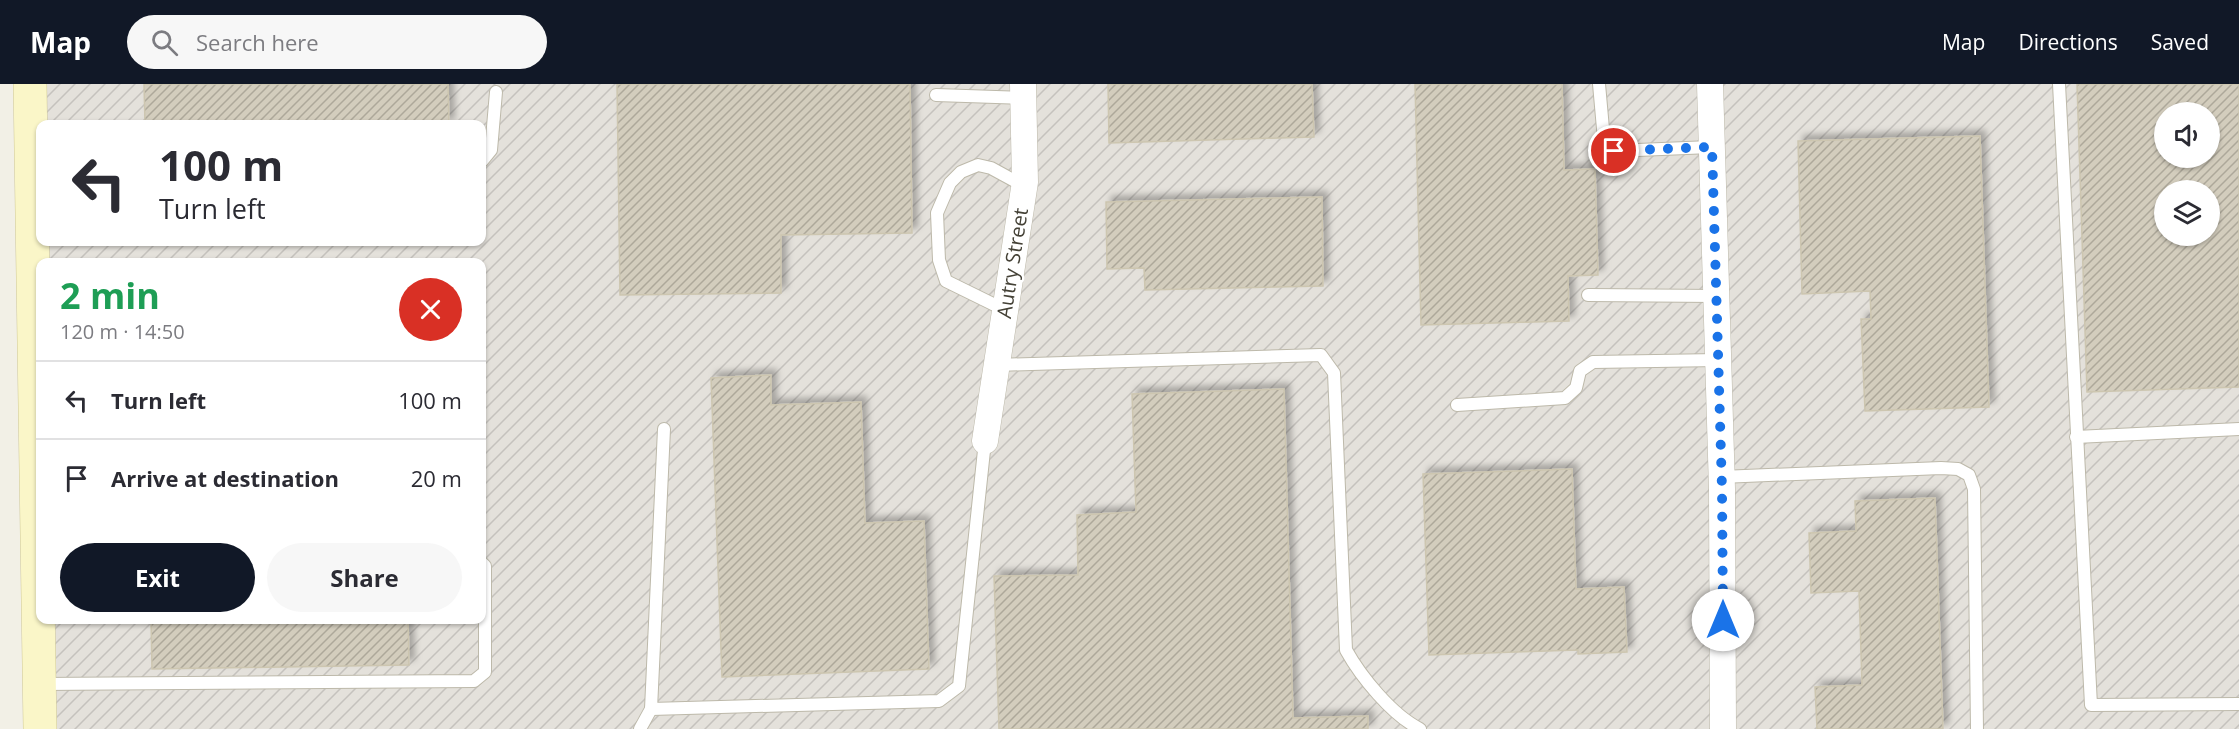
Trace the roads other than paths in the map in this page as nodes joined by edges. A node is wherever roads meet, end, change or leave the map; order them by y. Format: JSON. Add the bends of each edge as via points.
{"nodes":[{"id":1,"x":30,"y":84,"type":"edge"},
{"id":2,"x":1599,"y":84,"type":"edge"},
{"id":3,"x":1710,"y":84,"type":"edge"},
{"id":4,"x":2059,"y":84,"type":"edge"},
{"id":5,"x":1023,"y":91,"type":"edge"},
{"id":6,"x":495,"y":92,"type":"dead end"},
{"id":7,"x":936,"y":95,"type":"dead end"},
{"id":8,"x":1712,"y":147,"type":"junction"},
{"id":9,"x":486,"y":156,"type":"edge"},
{"id":10,"x":36,"y":168,"type":"edge"},
{"id":11,"x":1024,"y":186,"type":"junction"},
{"id":12,"x":1588,"y":295,"type":"dead end"},
{"id":13,"x":1716,"y":296,"type":"junction"},
{"id":14,"x":1005,"y":310,"type":"junction"},
{"id":15,"x":1718,"y":360,"type":"junction"},
{"id":16,"x":997,"y":365,"type":"junction"},
{"id":17,"x":1457,"y":405,"type":"dead end"},
{"id":18,"x":663,"y":429,"type":"dead end"},
{"id":19,"x":2239,"y":429,"type":"edge"},
{"id":20,"x":2076,"y":437,"type":"junction"},
{"id":21,"x":985,"y":441,"type":"joint"},
{"id":22,"x":1721,"y":477,"type":"junction"},
{"id":23,"x":39,"y":624,"type":"edge"},
{"id":24,"x":485,"y":624,"type":"edge"},
{"id":25,"x":39,"y":684,"type":"junction"},
{"id":26,"x":2239,"y":704,"type":"edge"},
{"id":27,"x":651,"y":709,"type":"junction"},
{"id":28,"x":40,"y":729,"type":"edge"},
{"id":29,"x":640,"y":729,"type":"edge"},
{"id":30,"x":1420,"y":729,"type":"edge"},
{"id":31,"x":1723,"y":729,"type":"edge"},
{"id":32,"x":1977,"y":729,"type":"edge"}],
"edges":[{"from":1,"to":10,"type":"main road"},
{"from":2,"to":8,"type":"lane","via":[[1604,140],[1614,151]]},
{"from":3,"to":8,"type":"street"},
{"from":4,"to":20,"type":"lane"},
{"from":5,"to":7,"type":"lane"},
{"from":5,"to":11,"type":"street","name":"Autry Street"},
{"from":6,"to":9,"type":"lane","via":[[491,150]]},
{"from":8,"to":13,"type":"street"},
{"from":11,"to":14,"type":"street","name":"Autry Street"},
{"from":11,"to":14,"type":"lane","via":[[978,165],[961,172],[950,183],[937,213],[939,261],[946,281]]},
{"from":12,"to":13,"type":"lane"},
{"from":13,"to":15,"type":"street"},
{"from":14,"to":16,"type":"street","name":"Autry Street"},
{"from":15,"to":17,"type":"lane","via":[[1593,362],[1580,371],[1576,388],[1565,398]]},
{"from":15,"to":22,"type":"street"},
{"from":16,"to":21,"type":"street","name":"Autry Street"},
{"from":16,"to":30,"type":"lane","via":[[1321,355],[1334,373],[1346,650],[1376,690],[1407,722]]},
{"from":18,"to":27,"type":"lane"},
{"from":19,"to":20,"type":"lane"},
{"from":20,"to":26,"type":"lane","via":[[2091,705]]},
{"from":21,"to":27,"type":"lane","via":[[959,687],[939,701]]},
{"from":22,"to":31,"type":"street"},
{"from":22,"to":32,"type":"lane","via":[[1941,468],[1958,469],[1969,475],[1974,489]]},
{"from":23,"to":25,"type":"main road"},
{"from":24,"to":25,"type":"lane","via":[[485,672],[474,681]]},
{"from":25,"to":28,"type":"main road"},
{"from":27,"to":29,"type":"lane"}]}
